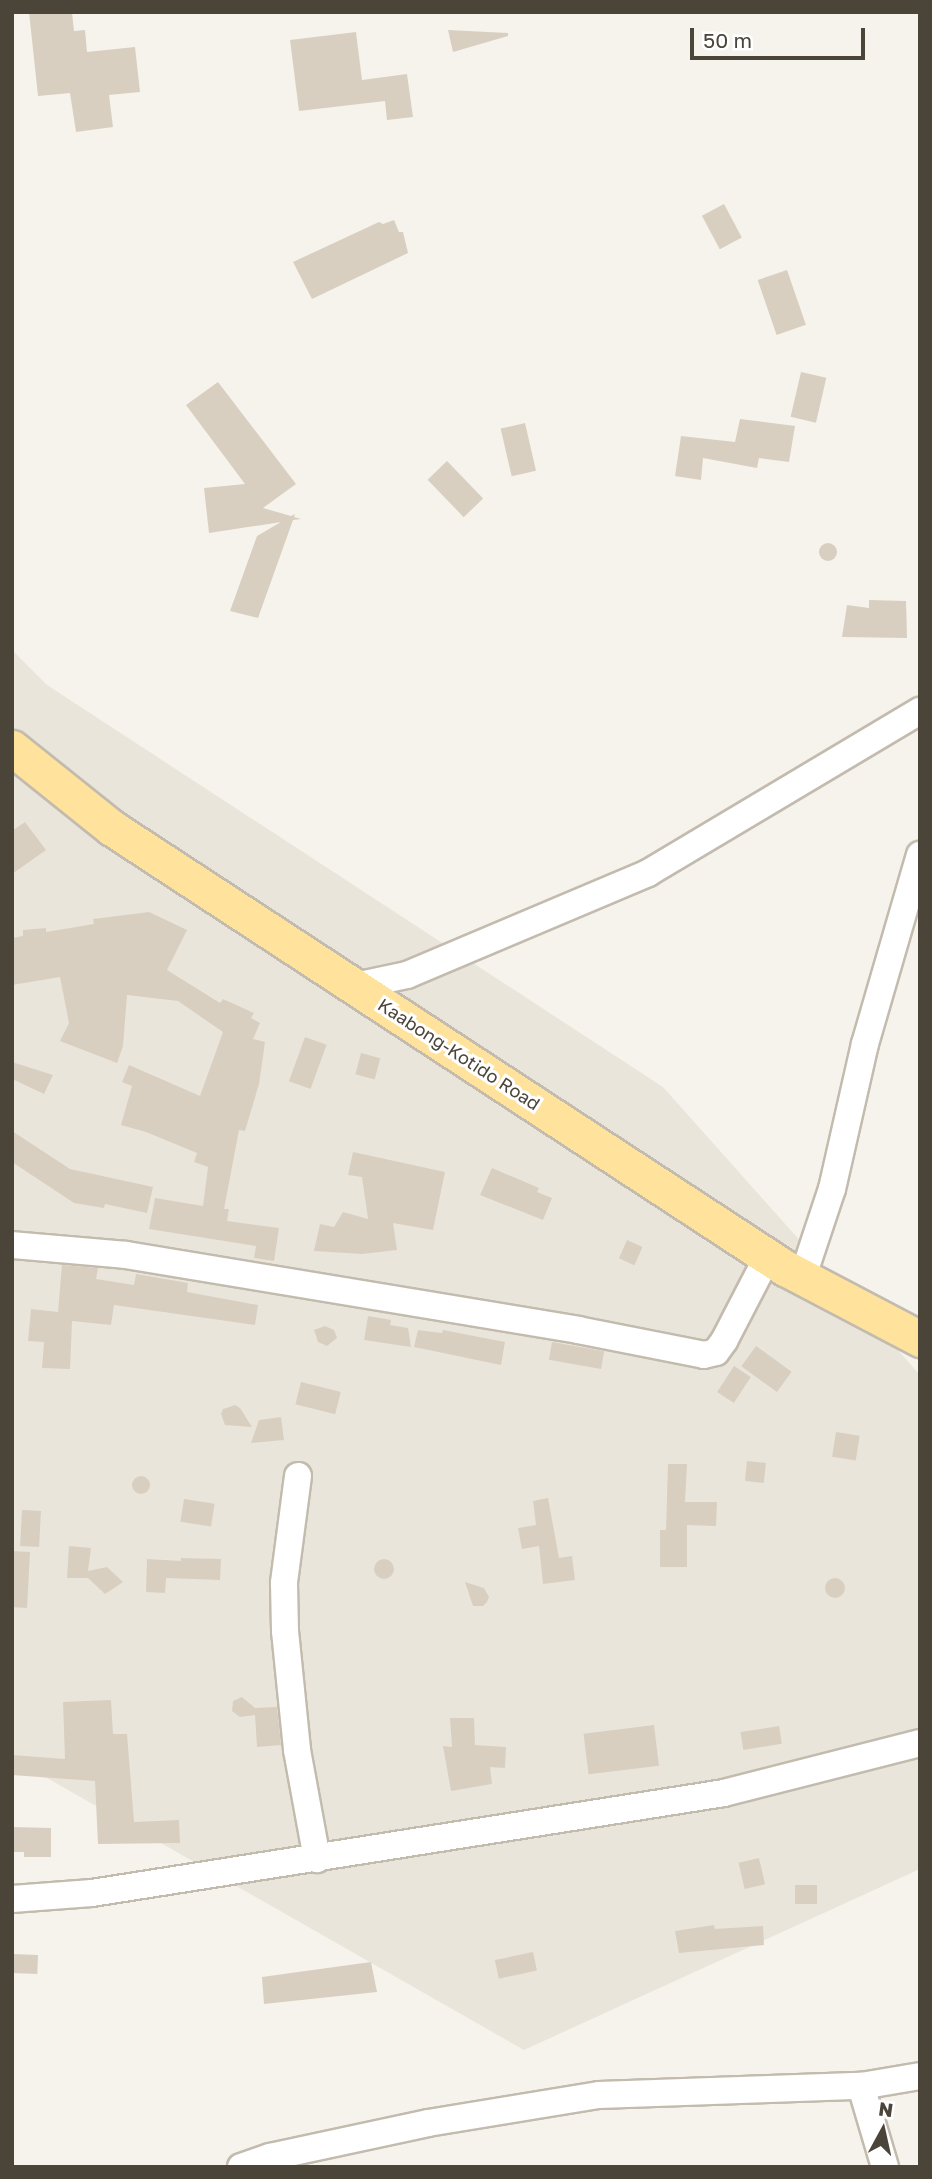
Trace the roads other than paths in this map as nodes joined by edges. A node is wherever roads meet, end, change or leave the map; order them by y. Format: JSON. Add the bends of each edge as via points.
{"nodes":[{"id":1,"x":920,"y":711,"type":"edge"},
{"id":2,"x":12,"y":748,"type":"edge"},
{"id":3,"x":920,"y":855,"type":"edge"},
{"id":4,"x":355,"y":986,"type":"junction"},
{"id":5,"x":12,"y":1245,"type":"edge"},
{"id":6,"x":768,"y":1256,"type":"junction"},
{"id":7,"x":803,"y":1276,"type":"junction"},
{"id":8,"x":920,"y":1339,"type":"edge"},
{"id":9,"x":298,"y":1476,"type":"dead end"},
{"id":10,"x":920,"y":1743,"type":"edge"},
{"id":11,"x":317,"y":1859,"type":"junction"},
{"id":12,"x":12,"y":1899,"type":"edge"},
{"id":13,"x":920,"y":2076,"type":"edge"},
{"id":14,"x":861,"y":2086,"type":"junction"},
{"id":15,"x":241,"y":2167,"type":"edge"},
{"id":16,"x":886,"y":2167,"type":"edge"}],
"edges":[{"from":1,"to":4,"type":"street","via":[[648,873],[407,975]]},
{"from":2,"to":4,"type":"main road","name":"Kaabong-Kotido Road","via":[[111,828]]},
{"from":3,"to":7,"type":"street","via":[[865,1044],[832,1189]]},
{"from":4,"to":6,"type":"main road","name":"Kaabong-Kotido Road"},
{"from":5,"to":6,"type":"street","via":[[138,1257],[704,1354],[716,1352],[724,1341]]},
{"from":6,"to":7,"type":"main road","name":"Kaabong-Kotido Road"},
{"from":7,"to":8,"type":"main road","name":"Kaabong-Kotido Road"},
{"from":9,"to":11,"type":"street","via":[[284,1583],[285,1631],[296,1750]]},
{"from":10,"to":11,"type":"street","via":[[724,1793]]},
{"from":11,"to":12,"type":"street","via":[[92,1893]]},
{"from":13,"to":14,"type":"street"},
{"from":14,"to":15,"type":"street","via":[[600,2095],[428,2123]]},
{"from":14,"to":16,"type":"street"}]}
